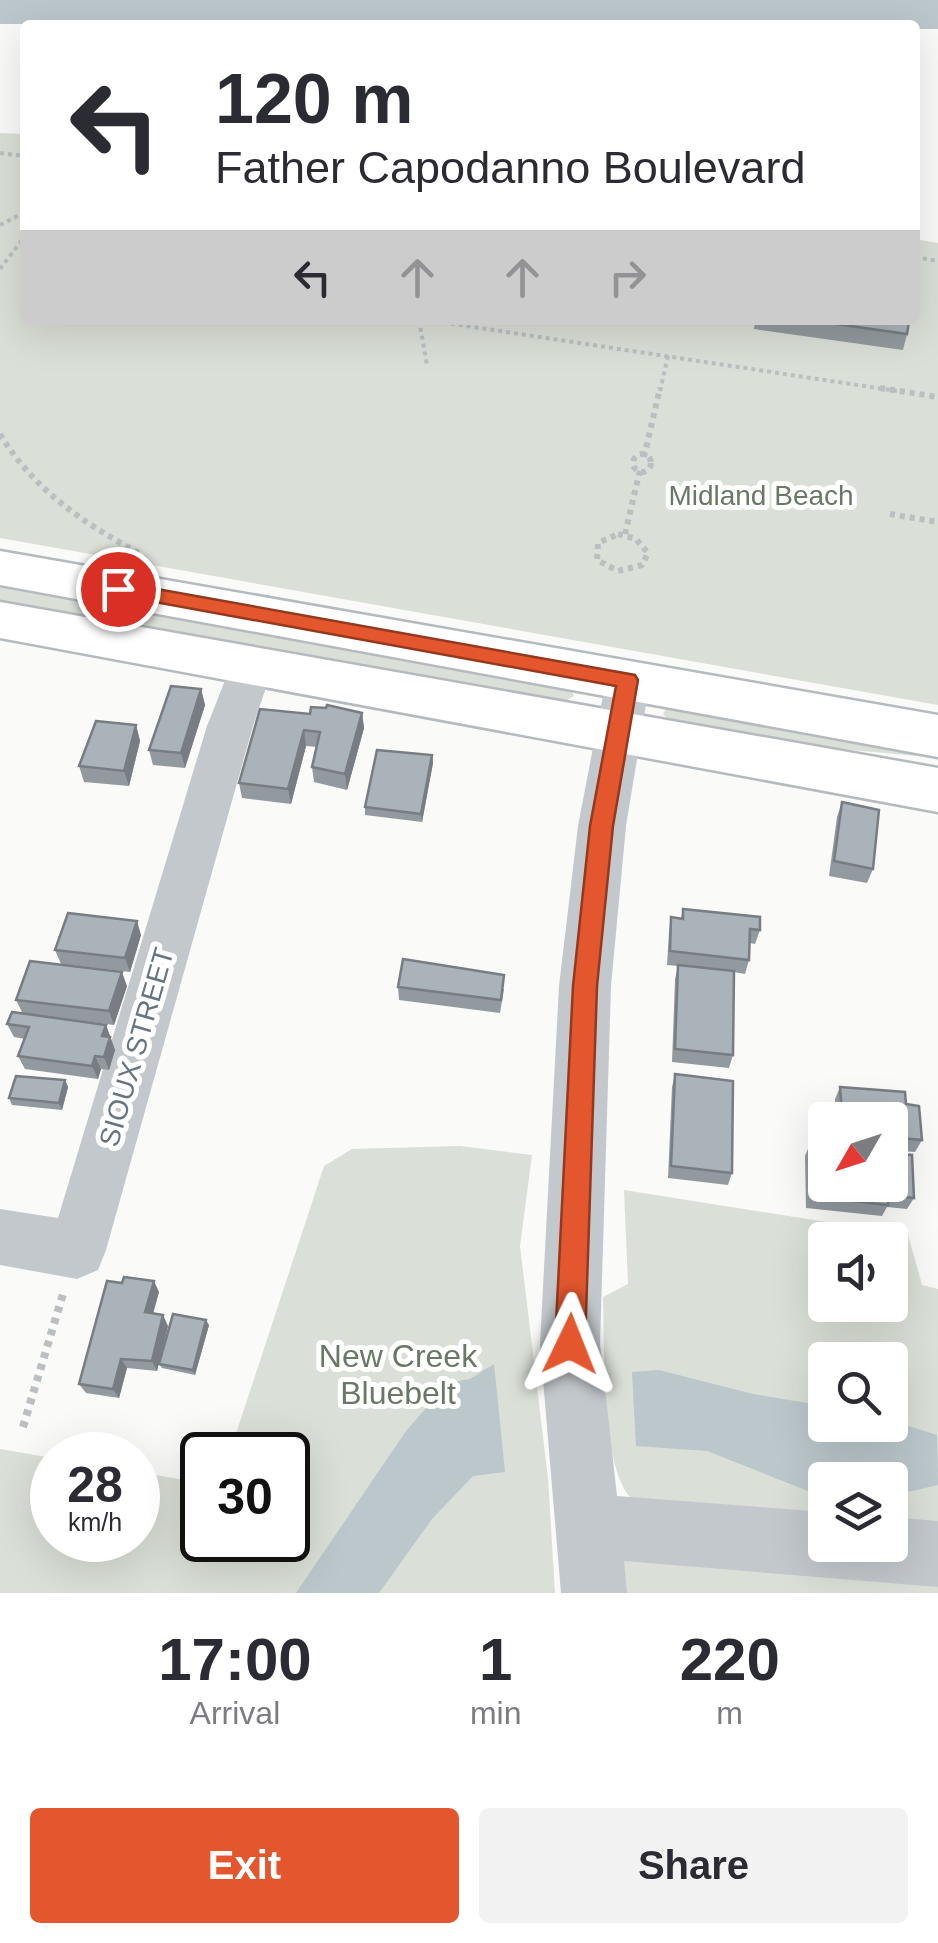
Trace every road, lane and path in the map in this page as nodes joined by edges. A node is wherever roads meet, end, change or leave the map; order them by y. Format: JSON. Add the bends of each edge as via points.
{"nodes":[{"id":1,"x":20,"y":243,"type":"edge"},
{"id":2,"x":0,"y":269,"type":"edge"},
{"id":3,"x":424,"y":325,"type":"edge"},
{"id":4,"x":457,"y":325,"type":"edge"},
{"id":5,"x":668,"y":356,"type":"junction"},
{"id":6,"x":428,"y":365,"type":"dead end"},
{"id":7,"x":938,"y":397,"type":"edge"},
{"id":8,"x":0,"y":434,"type":"edge"},
{"id":9,"x":644,"y":457,"type":"junction"},
{"id":10,"x":640,"y":470,"type":"junction"},
{"id":11,"x":890,"y":514,"type":"dead end"},
{"id":12,"x":938,"y":522,"type":"edge"},
{"id":13,"x":624,"y":534,"type":"junction"},
{"id":14,"x":150,"y":559,"type":"dead end"},
{"id":15,"x":0,"y":568,"type":"edge"},
{"id":16,"x":0,"y":620,"type":"edge"},
{"id":17,"x":250,"y":667,"type":"junction"},
{"id":18,"x":628,"y":680,"type":"junction"},
{"id":19,"x":618,"y":734,"type":"junction"},
{"id":20,"x":938,"y":736,"type":"edge"},
{"id":21,"x":938,"y":790,"type":"edge"},
{"id":22,"x":0,"y":1237,"type":"edge"},
{"id":23,"x":77,"y":1250,"type":"junction"},
{"id":24,"x":22,"y":1427,"type":"dead end"},
{"id":25,"x":588,"y":1526,"type":"junction"},
{"id":26,"x":808,"y":1544,"type":"edge"},
{"id":27,"x":908,"y":1552,"type":"edge"},
{"id":28,"x":938,"y":1554,"type":"edge"},
{"id":29,"x":594,"y":1593,"type":"edge"}],
"edges":[{"from":1,"to":2,"type":"path"},
{"from":3,"to":6,"type":"path"},
{"from":4,"to":5,"type":"path"},
{"from":5,"to":7,"type":"path"},
{"from":5,"to":9,"type":"path"},
{"from":8,"to":14,"type":"path","via":[[28,475],[60,504]]},
{"from":9,"to":10,"type":"path","via":[[631,462]]},
{"from":9,"to":10,"type":"path","via":[[652,466]]},
{"from":10,"to":13,"type":"path"},
{"from":11,"to":12,"type":"path"},
{"from":13,"to":13,"type":"path","via":[[598,542],[595,554],[602,565],[627,571],[646,559],[646,547]]},
{"from":15,"to":18,"type":"main road"},
{"from":16,"to":17,"type":"main road"},
{"from":17,"to":19,"type":"main road"},
{"from":17,"to":23,"type":"street","name":"SIOUX STREET"},
{"from":18,"to":19,"type":"street"},
{"from":18,"to":20,"type":"main road"},
{"from":19,"to":21,"type":"main road"},
{"from":19,"to":25,"type":"street","via":[[585,986],[570,1344]]},
{"from":22,"to":23,"type":"street"},
{"from":23,"to":24,"type":"path"},
{"from":25,"to":26,"type":"street"},
{"from":25,"to":29,"type":"street"},
{"from":27,"to":28,"type":"street"}]}
